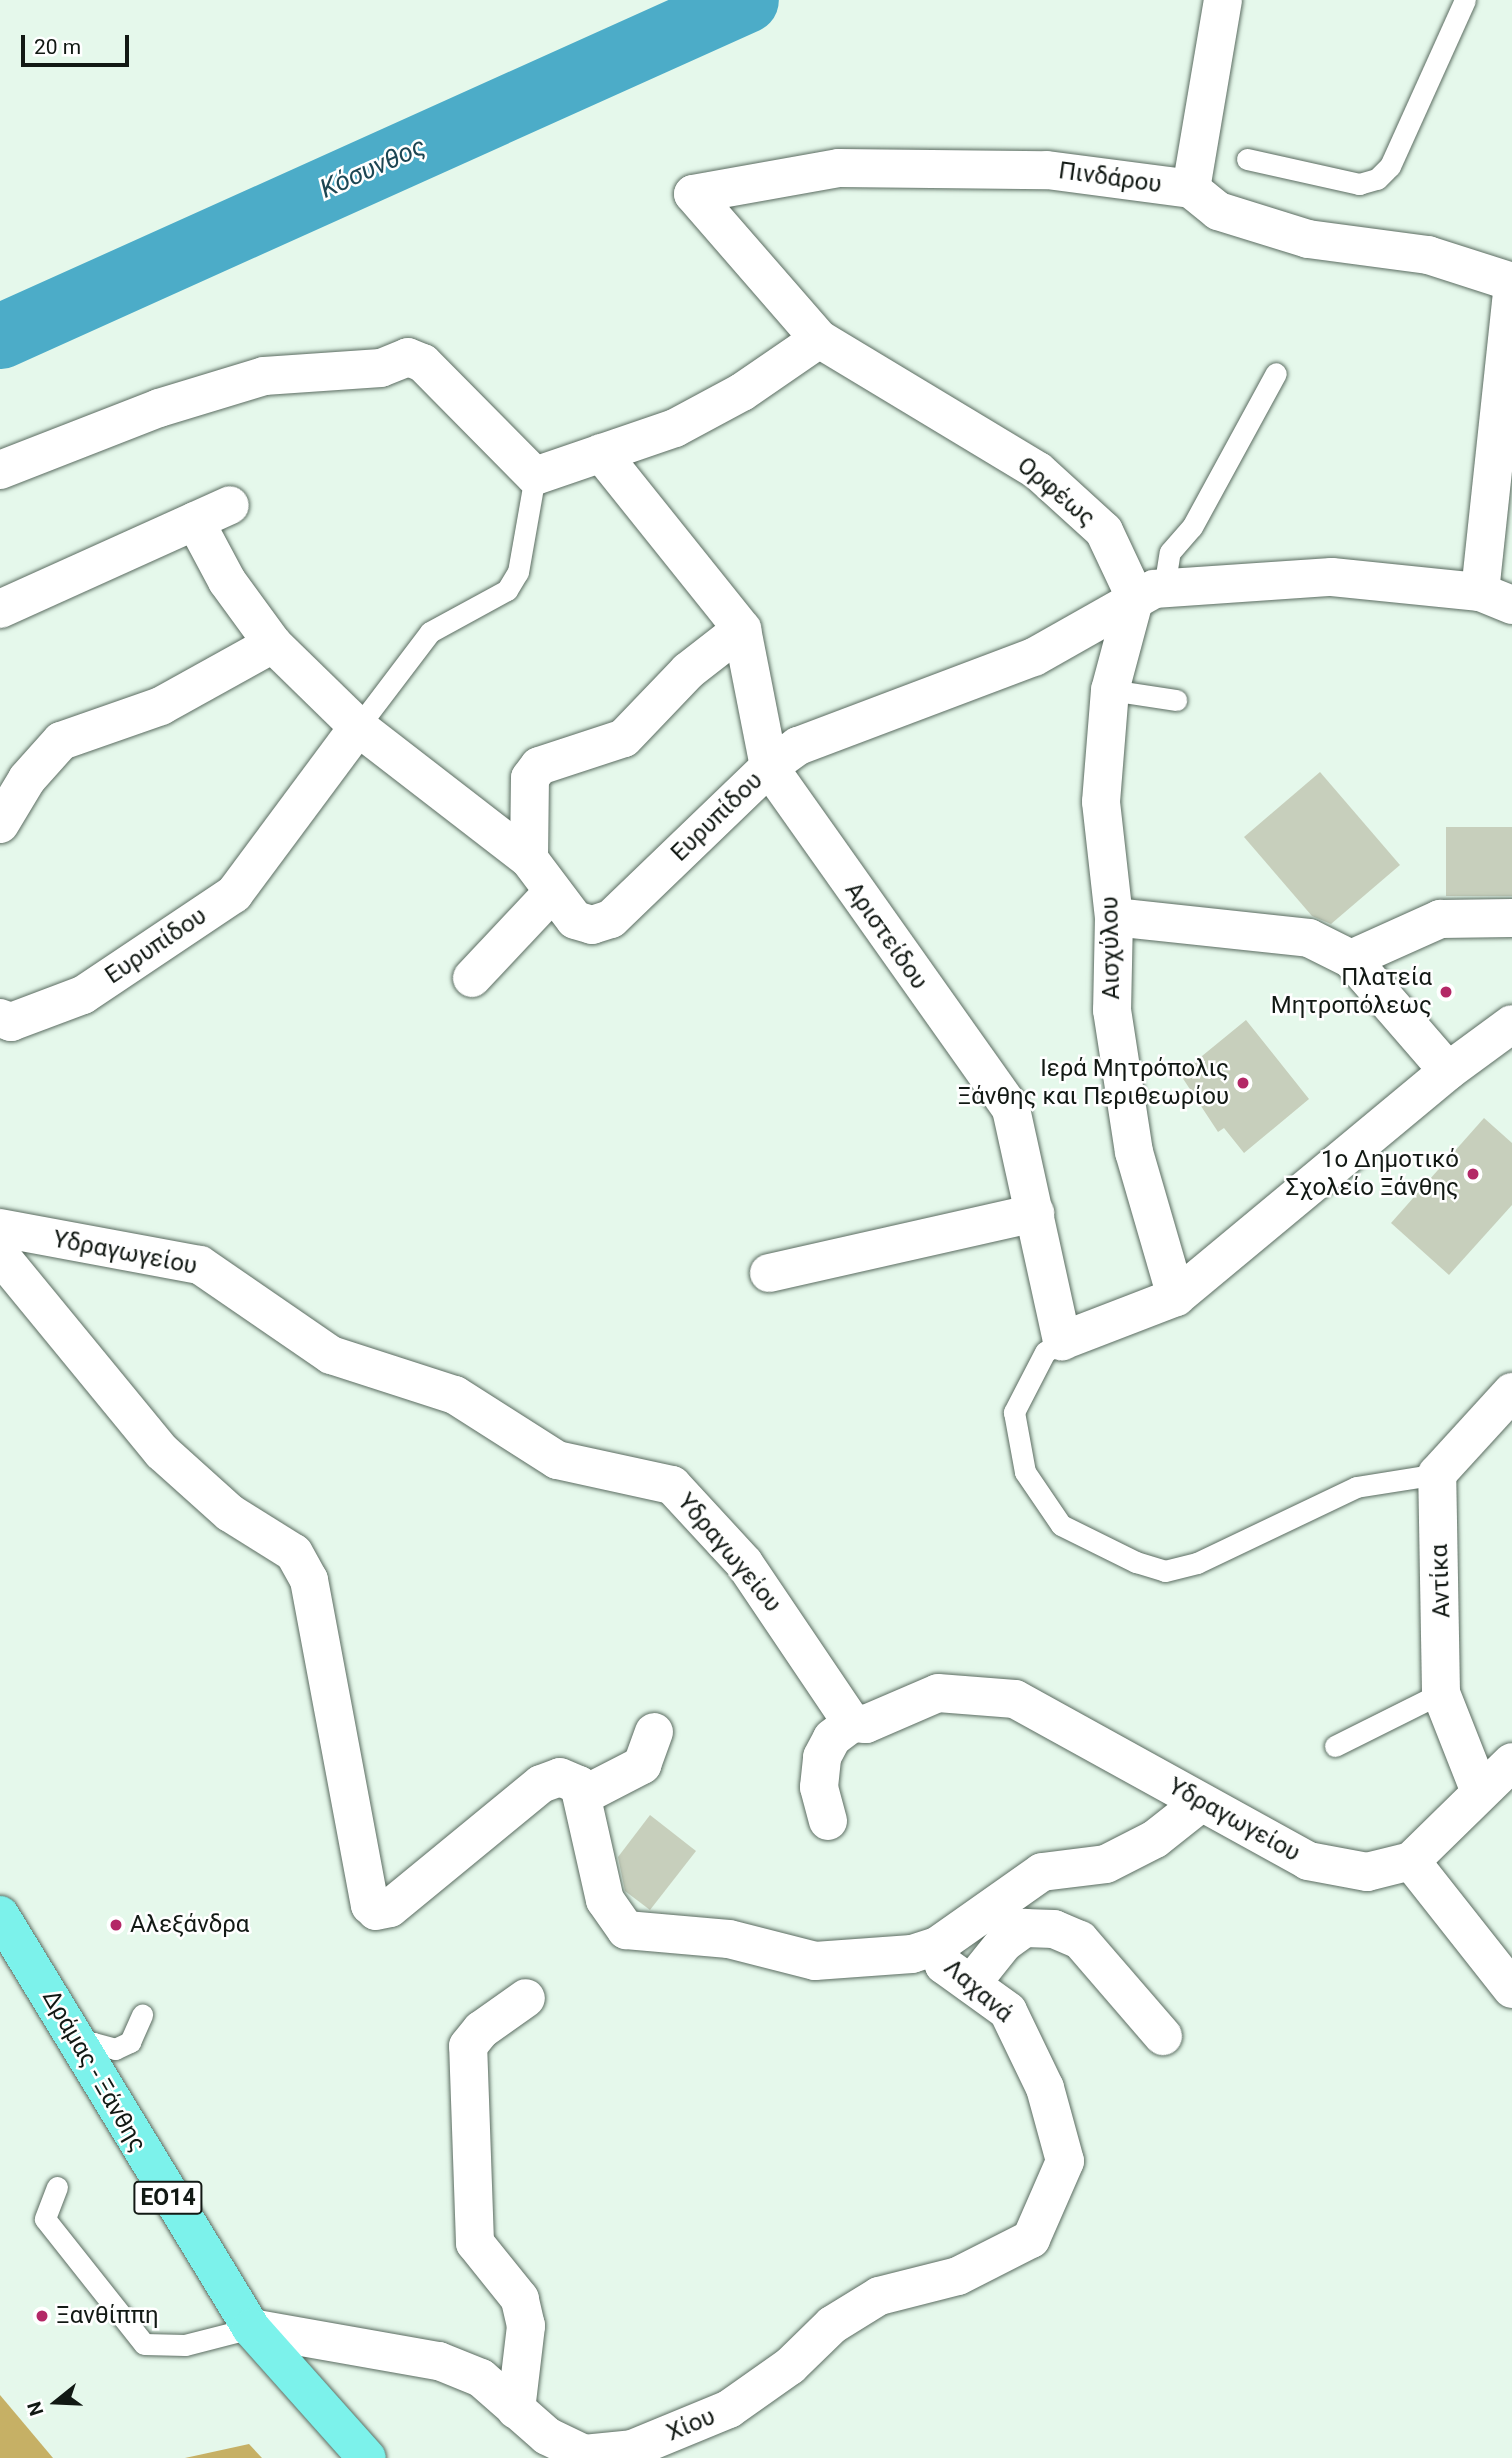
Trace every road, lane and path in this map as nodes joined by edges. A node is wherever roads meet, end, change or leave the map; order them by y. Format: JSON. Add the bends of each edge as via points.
{"nodes":[{"id":1,"x":1223,"y":0,"type":"edge"},
{"id":2,"x":1465,"y":0,"type":"edge"},
{"id":3,"x":1247,"y":159,"type":"dead end"},
{"id":4,"x":1191,"y":189,"type":"junction"},
{"id":5,"x":692,"y":194,"type":"joint"},
{"id":6,"x":1512,"y":282,"type":"edge"},
{"id":7,"x":1512,"y":292,"type":"edge"},
{"id":8,"x":819,"y":339,"type":"junction"},
{"id":9,"x":1276,"y":373,"type":"dead end"},
{"id":10,"x":601,"y":453,"type":"junction"},
{"id":11,"x":0,"y":470,"type":"edge"},
{"id":12,"x":535,"y":476,"type":"junction"},
{"id":13,"x":230,"y":505,"type":"dead end"},
{"id":14,"x":195,"y":521,"type":"junction"},
{"id":15,"x":1150,"y":593,"type":"junction"},
{"id":16,"x":1496,"y":599,"type":"edge"},
{"id":17,"x":0,"y":609,"type":"edge"},
{"id":18,"x":742,"y":629,"type":"junction"},
{"id":19,"x":273,"y":644,"type":"junction"},
{"id":20,"x":1110,"y":690,"type":"junction"},
{"id":21,"x":1177,"y":699,"type":"dead end"},
{"id":22,"x":358,"y":727,"type":"junction"},
{"id":23,"x":769,"y":767,"type":"junction"},
{"id":24,"x":0,"y":824,"type":"edge"},
{"id":25,"x":529,"y":859,"type":"junction"},
{"id":26,"x":551,"y":894,"type":"junction"},
{"id":27,"x":1114,"y":917,"type":"junction"},
{"id":28,"x":1512,"y":918,"type":"edge"},
{"id":29,"x":1351,"y":959,"type":"junction"},
{"id":30,"x":472,"y":978,"type":"dead end"},
{"id":31,"x":0,"y":1017,"type":"edge"},
{"id":32,"x":1512,"y":1024,"type":"edge"},
{"id":33,"x":1448,"y":1071,"type":"junction"},
{"id":34,"x":1035,"y":1213,"type":"junction"},
{"id":35,"x":0,"y":1228,"type":"edge"},
{"id":36,"x":0,"y":1255,"type":"edge"},
{"id":37,"x":769,"y":1273,"type":"dead end"},
{"id":38,"x":1176,"y":1297,"type":"junction"},
{"id":39,"x":1062,"y":1341,"type":"junction"},
{"id":40,"x":1512,"y":1392,"type":"edge"},
{"id":41,"x":1437,"y":1474,"type":"junction"},
{"id":42,"x":1441,"y":1693,"type":"junction"},
{"id":43,"x":852,"y":1723,"type":"junction"},
{"id":44,"x":654,"y":1732,"type":"dead end"},
{"id":45,"x":1335,"y":1746,"type":"dead end"},
{"id":46,"x":1512,"y":1762,"type":"edge"},
{"id":47,"x":1480,"y":1792,"type":"junction"},
{"id":48,"x":582,"y":1796,"type":"junction"},
{"id":49,"x":1198,"y":1805,"type":"junction"},
{"id":50,"x":828,"y":1821,"type":"dead end"},
{"id":51,"x":1412,"y":1861,"type":"junction"},
{"id":52,"x":0,"y":1915,"type":"edge"},
{"id":53,"x":937,"y":1946,"type":"junction"},
{"id":54,"x":971,"y":1984,"type":"junction"},
{"id":55,"x":1512,"y":1989,"type":"edge"},
{"id":56,"x":526,"y":1998,"type":"dead end"},
{"id":57,"x":142,"y":2015,"type":"dead end"},
{"id":58,"x":1163,"y":2036,"type":"dead end"},
{"id":59,"x":80,"y":2047,"type":"junction"},
{"id":60,"x":57,"y":2187,"type":"dead end"},
{"id":61,"x":1031,"y":2239,"type":"joint"},
{"id":62,"x":251,"y":2328,"type":"junction"},
{"id":63,"x":516,"y":2410,"type":"junction"},
{"id":64,"x":368,"y":2458,"type":"edge"}],
"edges":[{"from":1,"to":4,"type":"street"},
{"from":2,"to":3,"type":"lane","via":[[1390,166],[1377,179],[1359,184]]},
{"from":4,"to":5,"type":"street","name":"Πινδάρου","via":[[1047,170],[907,167],[839,168]]},
{"from":4,"to":6,"type":"street","name":"Πινδάρου","via":[[1218,211],[1308,239],[1428,255]]},
{"from":5,"to":8,"type":"street","name":"Ορφέως"},
{"from":7,"to":16,"type":"street"},
{"from":8,"to":10,"type":"street","via":[[675,428]]},
{"from":8,"to":15,"type":"street","name":"Ορφέως","via":[[1038,471],[1104,531]]},
{"from":9,"to":15,"type":"lane","via":[[1192,527],[1170,552]]},
{"from":10,"to":12,"type":"street"},
{"from":10,"to":18,"type":"street","name":"Αριστείδου"},
{"from":11,"to":12,"type":"street","via":[[159,408],[264,376],[382,368],[408,358],[423,363]]},
{"from":12,"to":22,"type":"lane","via":[[518,572],[507,590],[430,632]]},
{"from":13,"to":14,"type":"street"},
{"from":14,"to":17,"type":"street"},
{"from":14,"to":19,"type":"street","name":"Ευρυπίδου","via":[[227,581]]},
{"from":15,"to":16,"type":"street","via":[[1332,577]]},
{"from":15,"to":20,"type":"street","name":"Αισχύλου"},
{"from":15,"to":23,"type":"street","name":"Ευρυπίδου","via":[[1034,657],[798,746]]},
{"from":18,"to":23,"type":"street","name":"Αριστείδου"},
{"from":18,"to":25,"type":"street","via":[[688,671],[624,738],[538,766],[530,778]]},
{"from":19,"to":22,"type":"street","name":"Ευρυπίδου"},
{"from":19,"to":24,"type":"street","via":[[161,706],[61,741],[27,779]]},
{"from":20,"to":21,"type":"lane"},
{"from":20,"to":27,"type":"street","name":"Αισχύλου","via":[[1101,802]]},
{"from":22,"to":25,"type":"street","name":"Ευρυπίδου"},
{"from":22,"to":31,"type":"street","name":"Ευρυπίδου","via":[[234,894],[83,995],[11,1022]]},
{"from":23,"to":26,"type":"street","name":"Ευρυπίδου","via":[[611,919],[583,924]]},
{"from":23,"to":34,"type":"street","name":"Αριστείδου","via":[[1011,1109]]},
{"from":25,"to":26,"type":"street","name":"Ευρυπίδου"},
{"from":26,"to":30,"type":"street"},
{"from":27,"to":29,"type":"street","via":[[1309,938]]},
{"from":27,"to":38,"type":"street","name":"Αισχύλου","via":[[1112,1010],[1118,1069],[1134,1152]]},
{"from":28,"to":29,"type":"street","via":[[1440,919]]},
{"from":29,"to":33,"type":"street"},
{"from":32,"to":33,"type":"street"},
{"from":33,"to":38,"type":"street"},
{"from":34,"to":37,"type":"street"},
{"from":34,"to":39,"type":"street","name":"Αριστείδου"},
{"from":35,"to":43,"type":"street","name":"Υδραγωγείου","via":[[200,1265],[331,1355],[455,1395],[557,1460],[672,1485],[744,1563]]},
{"from":36,"to":48,"type":"street","via":[[162,1452],[230,1513],[294,1553],[309,1580],[370,1905],[383,1912],[390,1908],[541,1784],[560,1777],[579,1785]]},
{"from":38,"to":39,"type":"street"},
{"from":39,"to":41,"type":"lane","via":[[1045,1352],[1014,1412],[1025,1472],[1060,1525],[1136,1562],[1165,1571],[1198,1563],[1356,1487]]},
{"from":40,"to":41,"type":"street"},
{"from":41,"to":42,"type":"street","name":"Αντίκα"},
{"from":42,"to":45,"type":"lane"},
{"from":42,"to":47,"type":"street","name":"Αντίκα"},
{"from":43,"to":49,"type":"street","name":"Υδραγωγείου","via":[[866,1724],[939,1693],[1015,1699]]},
{"from":43,"to":50,"type":"street","via":[[832,1738],[822,1757],[819,1787]]},
{"from":44,"to":48,"type":"street","via":[[642,1765]]},
{"from":46,"to":47,"type":"street"},
{"from":47,"to":51,"type":"street"},
{"from":48,"to":53,"type":"street","via":[[605,1900],[626,1930],[729,1939],[815,1961],[912,1954]]},
{"from":49,"to":51,"type":"street","name":"Υδραγωγείου","via":[[1308,1861],[1367,1872]]},
{"from":49,"to":53,"type":"street","name":"Λαχανά","via":[[1154,1839],[1106,1864],[1042,1872]]},
{"from":51,"to":55,"type":"street"},
{"from":52,"to":59,"type":"main road","name":"Δράμας - Ξάνθης","number":"ΕΟ14"},
{"from":53,"to":54,"type":"street","name":"Λαχανά","via":[[944,1965]]},
{"from":54,"to":58,"type":"street","via":[[1004,1943],[1025,1928],[1054,1929],[1080,1940]]},
{"from":54,"to":61,"type":"street","name":"Λαχανά","via":[[1008,2011],[1034,2055],[1065,2161]]},
{"from":56,"to":63,"type":"street","via":[[481,2030],[468,2046],[475,2243],[520,2299],[526,2326]]},
{"from":57,"to":59,"type":"lane","via":[[130,2042],[115,2049],[93,2043]]},
{"from":59,"to":62,"type":"main road","name":"Δράμας - Ξάνθης","number":"ΕΟ14"},
{"from":60,"to":62,"type":"lane","via":[[45,2219],[144,2344],[185,2345]]},
{"from":61,"to":63,"type":"street","name":"Χίου","via":[[958,2276],[879,2297],[832,2325],[790,2366],[729,2409],[632,2449],[584,2454],[547,2436]]},
{"from":62,"to":63,"type":"street","name":"Χίου","via":[[439,2361],[481,2378]]},
{"from":62,"to":64,"type":"main road","name":"Δράμας - Ξάνθης","number":"ΕΟ14"}]}
